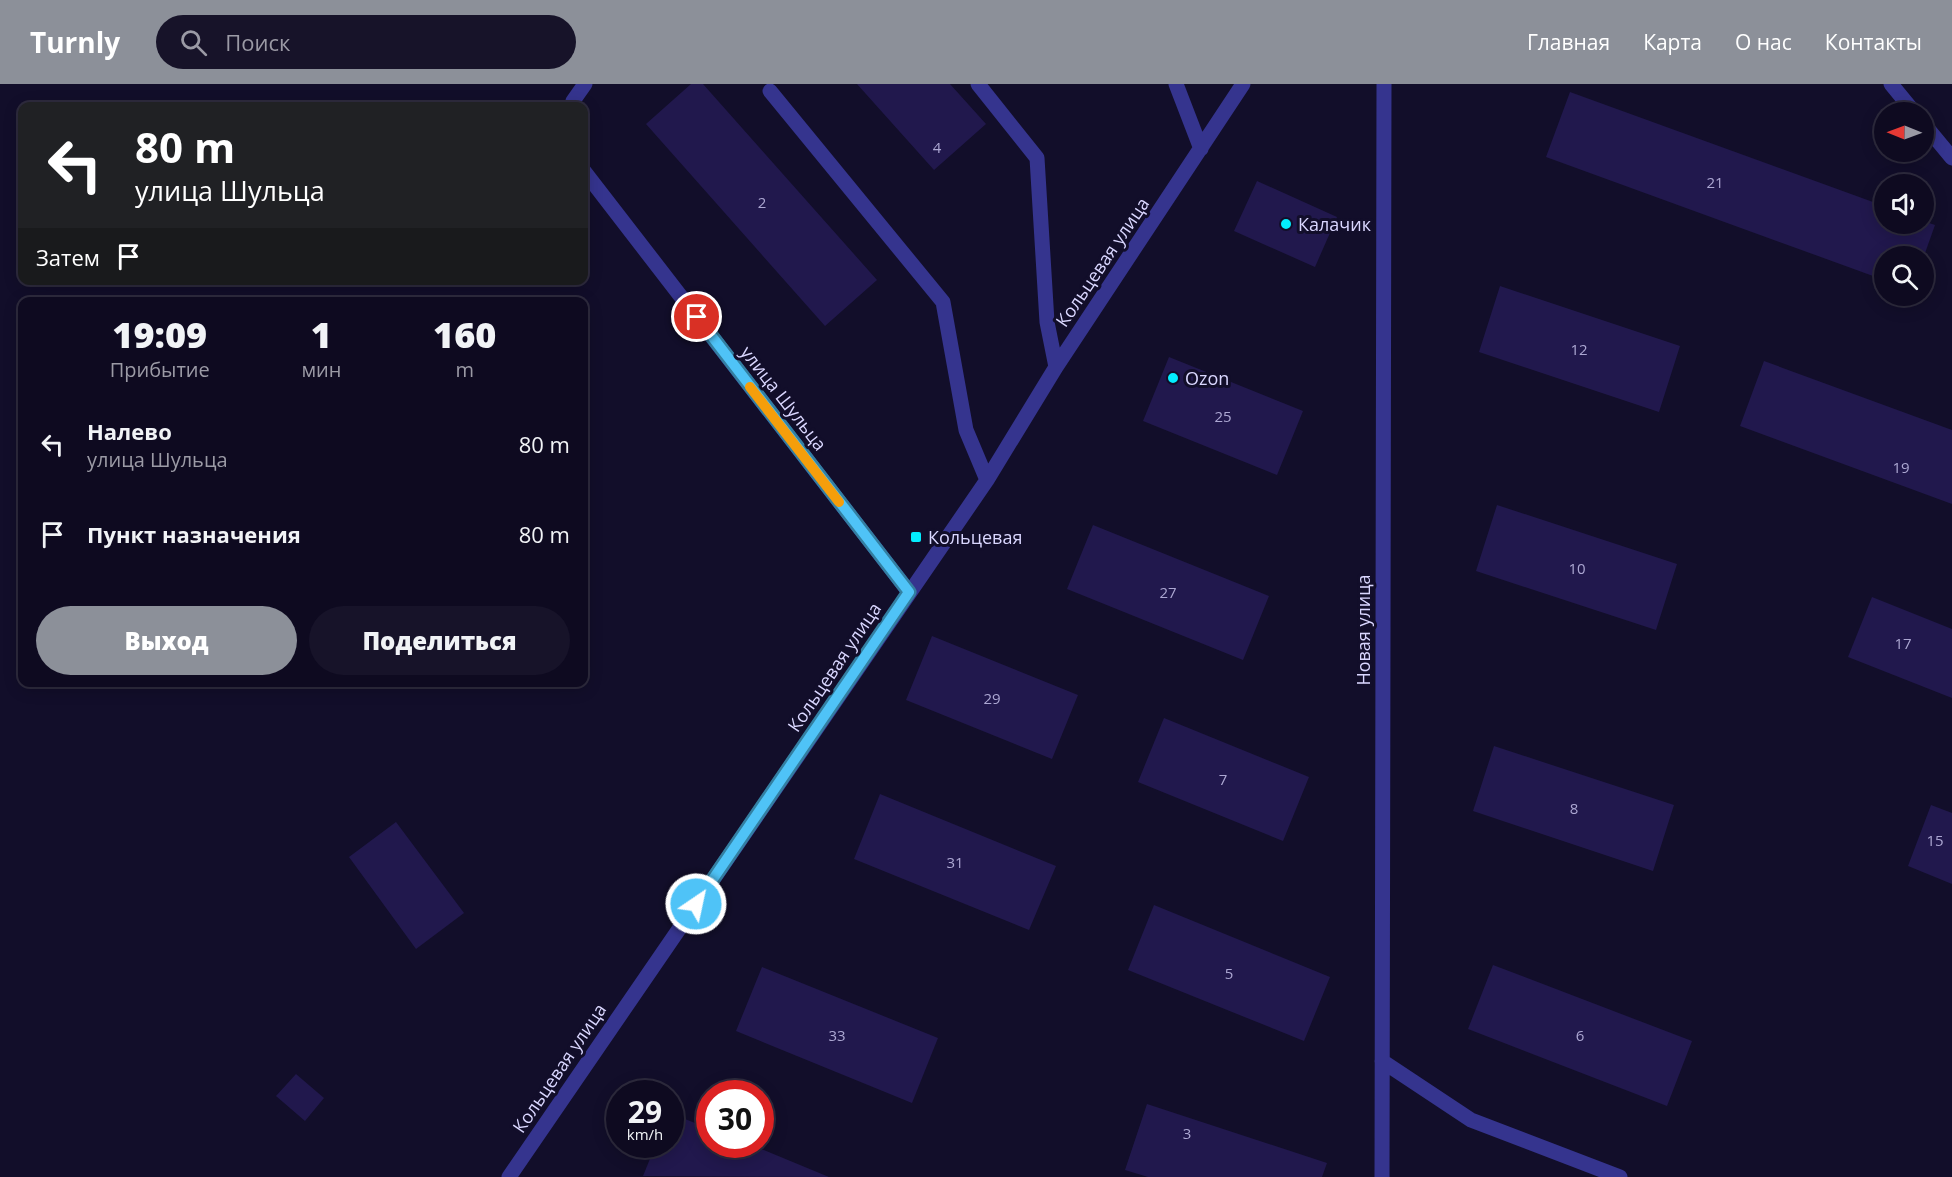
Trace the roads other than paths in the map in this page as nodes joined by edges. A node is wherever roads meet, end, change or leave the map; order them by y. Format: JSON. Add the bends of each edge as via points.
{"nodes":[{"id":1,"x":585,"y":84,"type":"edge"},
{"id":2,"x":978,"y":84,"type":"edge"},
{"id":3,"x":1176,"y":84,"type":"edge"},
{"id":4,"x":1243,"y":84,"type":"edge"},
{"id":5,"x":1384,"y":84,"type":"edge"},
{"id":6,"x":1891,"y":84,"type":"edge"},
{"id":7,"x":770,"y":91,"type":"dead end"},
{"id":8,"x":573,"y":102,"type":"edge"},
{"id":9,"x":1906,"y":102,"type":"edge"},
{"id":10,"x":1934,"y":136,"type":"edge"},
{"id":11,"x":1201,"y":149,"type":"junction"},
{"id":12,"x":1952,"y":158,"type":"edge"},
{"id":13,"x":588,"y":176,"type":"edge"},
{"id":14,"x":1056,"y":367,"type":"junction"},
{"id":15,"x":987,"y":480,"type":"junction"},
{"id":16,"x":909,"y":592,"type":"junction"},
{"id":17,"x":1382,"y":1061,"type":"junction"},
{"id":18,"x":508,"y":1177,"type":"edge"},
{"id":19,"x":1382,"y":1177,"type":"edge"},
{"id":20,"x":1620,"y":1177,"type":"edge"}],
"edges":[{"from":1,"to":8,"type":"street"},
{"from":2,"to":14,"type":"street","via":[[1037,158],[1047,322]]},
{"from":3,"to":11,"type":"street"},
{"from":4,"to":11,"type":"street","name":"Кольцевая улица"},
{"from":5,"to":17,"type":"street","name":"Новая улица"},
{"from":6,"to":9,"type":"street"},
{"from":7,"to":15,"type":"street","via":[[943,302],[966,430]]},
{"from":10,"to":12,"type":"street"},
{"from":11,"to":14,"type":"street","name":"Кольцевая улица"},
{"from":13,"to":16,"type":"street","name":"улица Шульца"},
{"from":14,"to":15,"type":"street","name":"Кольцевая улица"},
{"from":15,"to":16,"type":"street","name":"Кольцевая улица"},
{"from":16,"to":18,"type":"street","name":"Кольцевая улица"},
{"from":17,"to":19,"type":"street","name":"Новая улица"},
{"from":17,"to":20,"type":"street","via":[[1471,1120]]}]}
